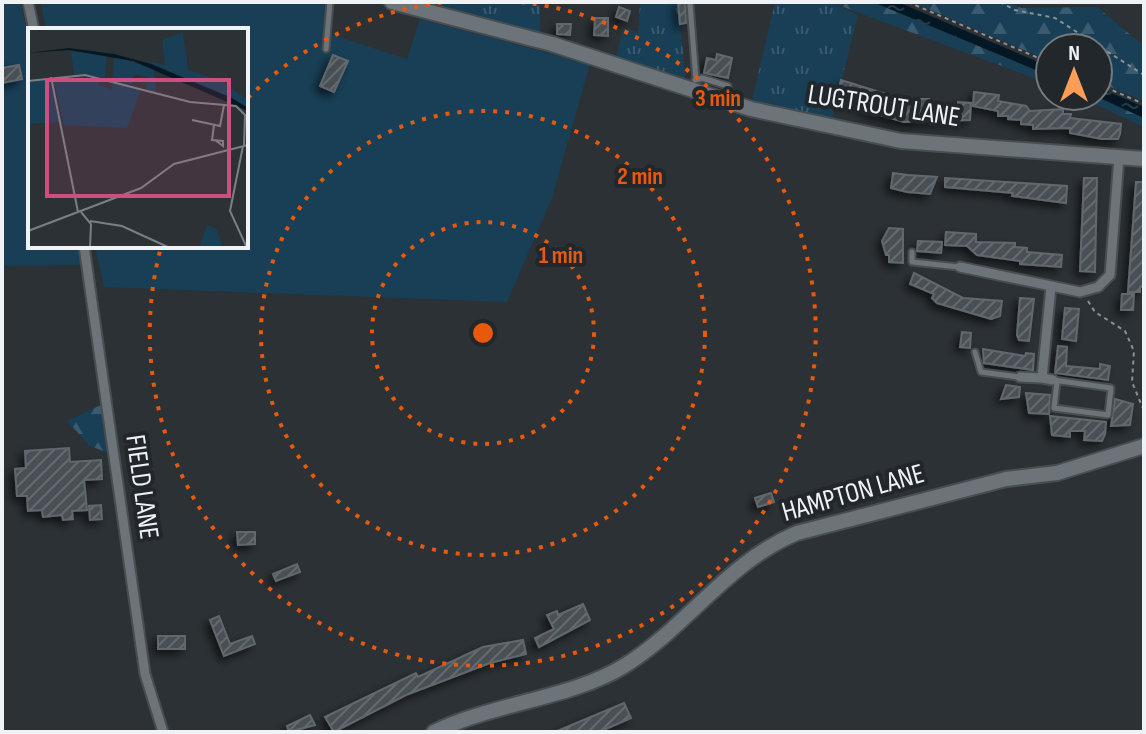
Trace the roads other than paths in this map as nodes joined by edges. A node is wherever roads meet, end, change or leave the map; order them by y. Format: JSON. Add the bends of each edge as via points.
{"nodes":[{"id":1,"x":28,"y":2,"type":"edge"},
{"id":2,"x":330,"y":2,"type":"edge"},
{"id":3,"x":392,"y":2,"type":"edge"},
{"id":4,"x":690,"y":4,"type":"dead end"},
{"id":5,"x":34,"y":28,"type":"edge"},
{"id":6,"x":326,"y":49,"type":"dead end"},
{"id":7,"x":692,"y":86,"type":"junction"},
{"id":8,"x":1119,"y":157,"type":"junction"},
{"id":9,"x":1144,"y":159,"type":"edge"},
{"id":10,"x":84,"y":248,"type":"edge"},
{"id":11,"x":912,"y":252,"type":"dead end"},
{"id":12,"x":960,"y":267,"type":"joint"},
{"id":13,"x":1051,"y":287,"type":"junction"},
{"id":14,"x":975,"y":352,"type":"dead end"},
{"id":15,"x":1020,"y":377,"type":"joint"},
{"id":16,"x":1042,"y":378,"type":"junction"},
{"id":17,"x":1055,"y":381,"type":"junction"},
{"id":18,"x":1144,"y":446,"type":"edge"},
{"id":19,"x":163,"y":732,"type":"edge"},
{"id":20,"x":434,"y":732,"type":"edge"}],
"edges":[{"from":1,"to":5,"type":"street"},
{"from":2,"to":6,"type":"lane"},
{"from":3,"to":7,"type":"main road","name":"LUGTROUT LANE"},
{"from":4,"to":7,"type":"lane"},
{"from":7,"to":8,"type":"main road","name":"LUGTROUT LANE","via":[[729,103],[901,141]]},
{"from":8,"to":9,"type":"main road","name":"LUGTROUT LANE"},
{"from":8,"to":13,"type":"street","via":[[1110,275],[1087,292]]},
{"from":10,"to":19,"type":"street","name":"FIELD LANE","via":[[145,674]]},
{"from":11,"to":12,"type":"lane","via":[[912,262]]},
{"from":12,"to":13,"type":"street"},
{"from":13,"to":16,"type":"street"},
{"from":14,"to":15,"type":"lane","via":[[981,372]]},
{"from":15,"to":16,"type":"street"},
{"from":16,"to":17,"type":"street"},
{"from":17,"to":17,"type":"lane","via":[[1054,408],[1108,415],[1111,388]]},
{"from":18,"to":20,"type":"main road","name":"HAMPTON LANE","via":[[1057,473],[1006,479],[797,533],[738,566],[622,667],[592,681],[481,711]]}]}
